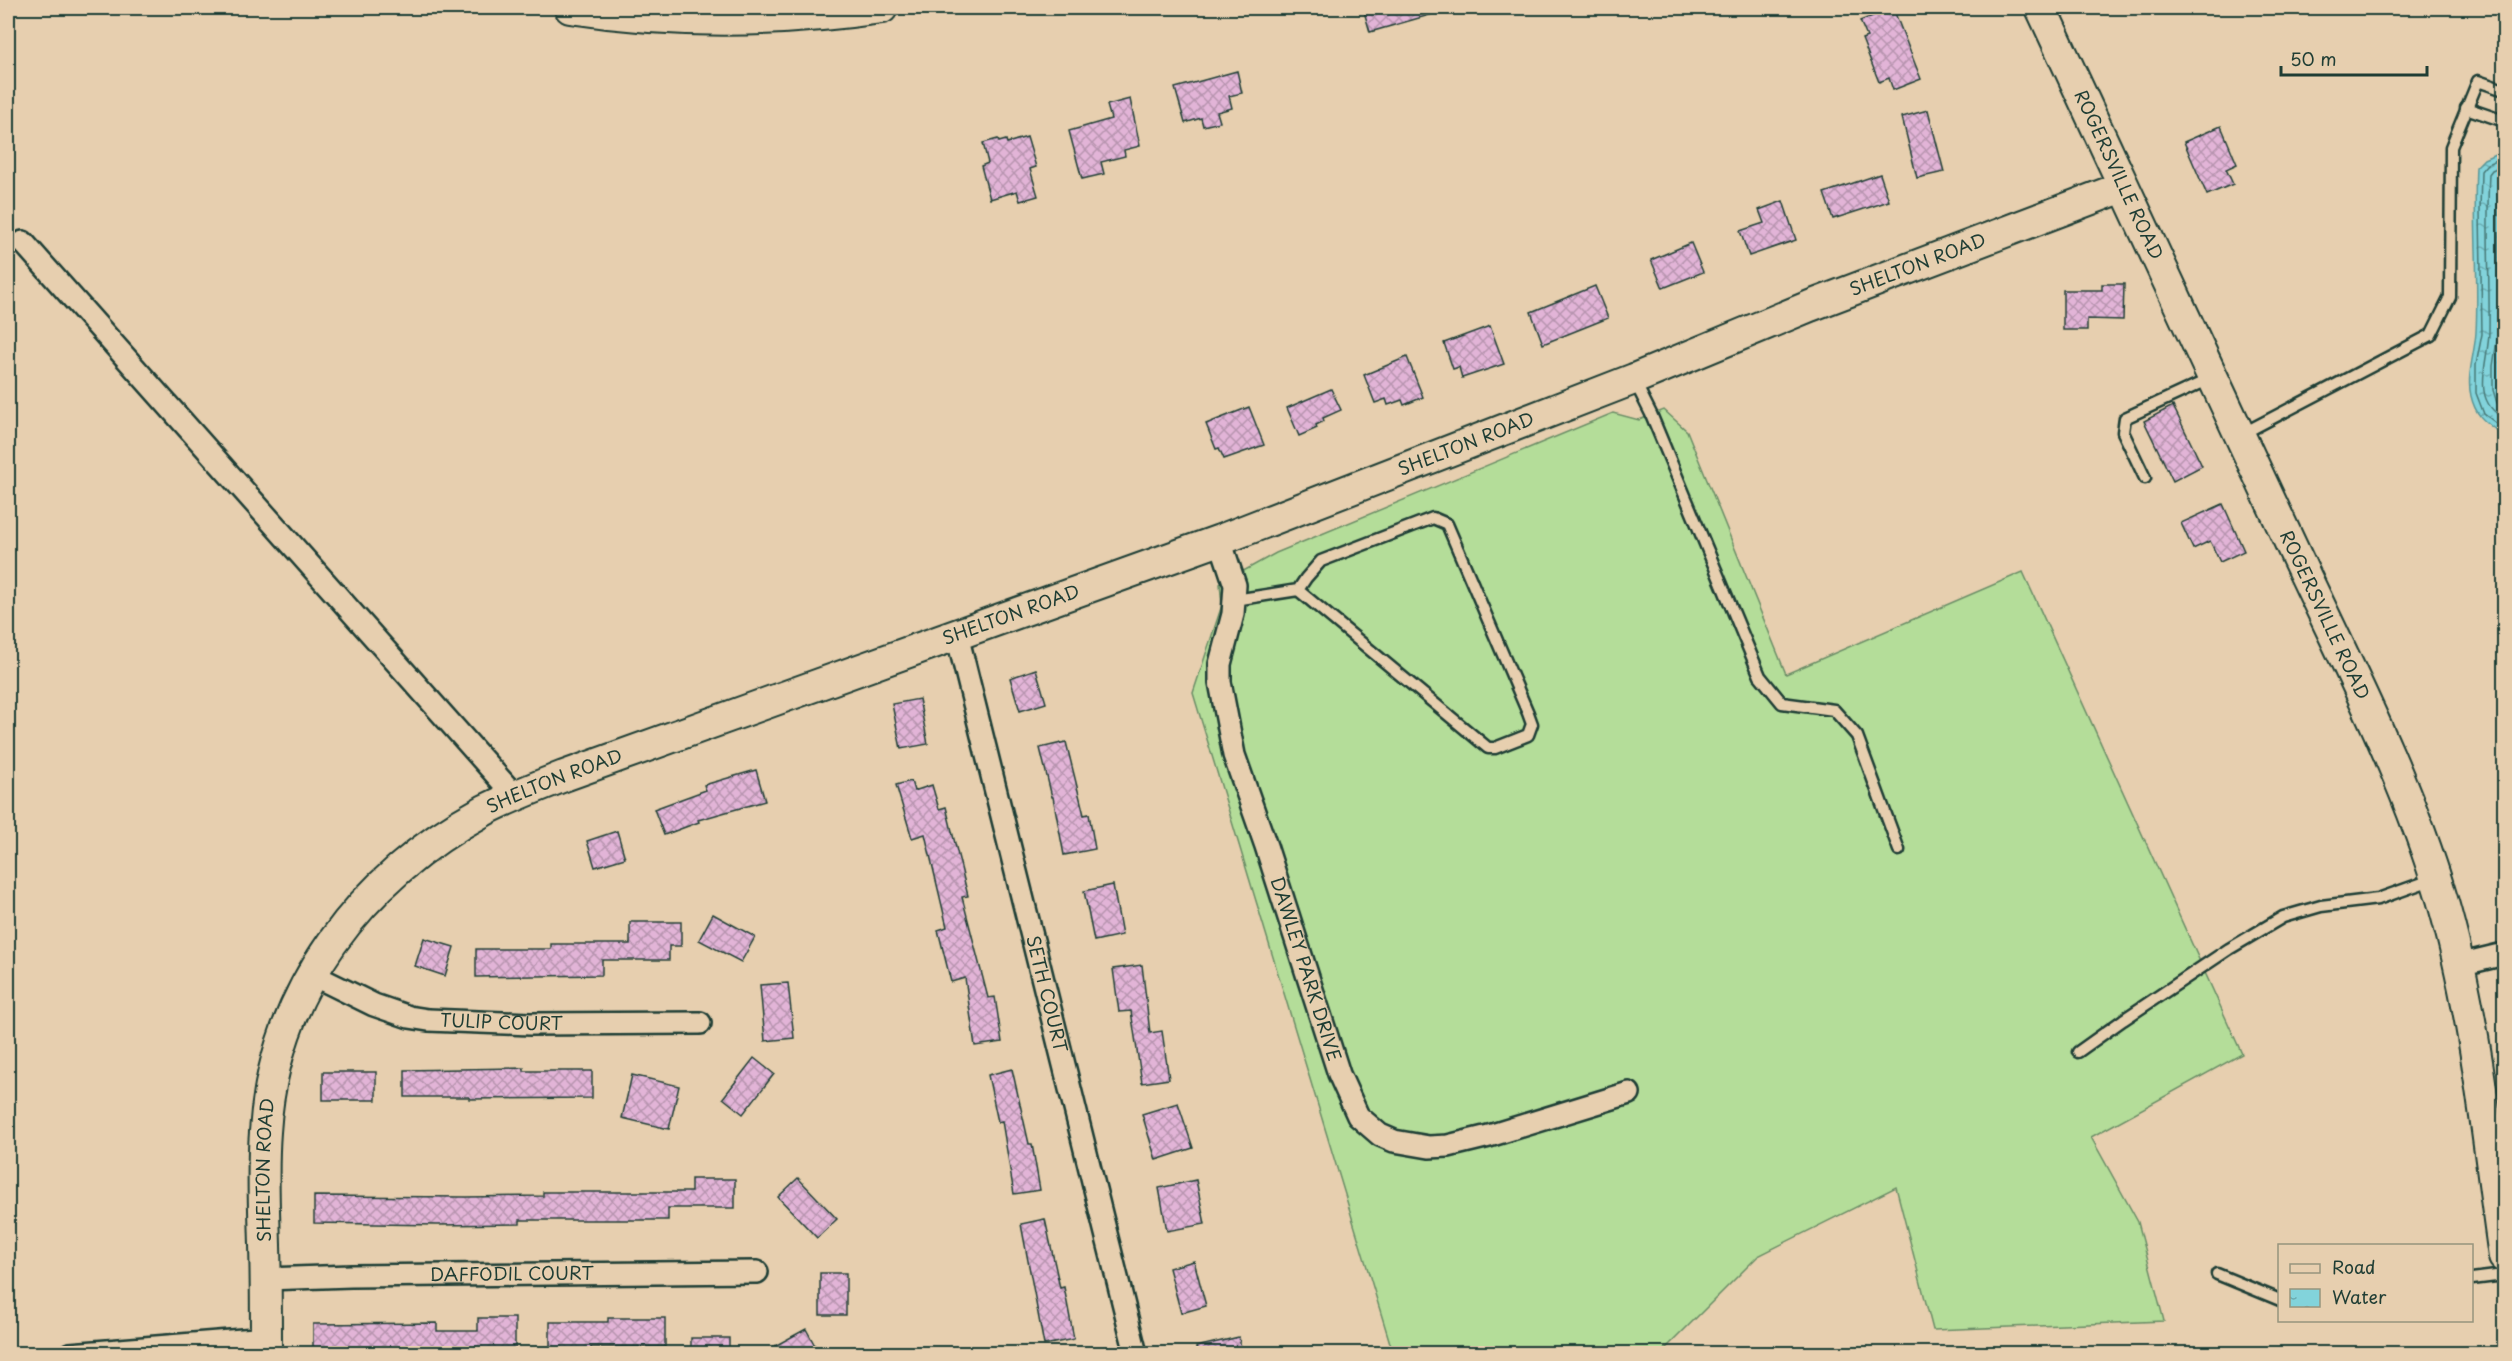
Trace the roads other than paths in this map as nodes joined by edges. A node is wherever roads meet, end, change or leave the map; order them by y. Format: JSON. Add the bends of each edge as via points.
{"nodes":[{"id":1,"x":570,"y":8,"type":"edge"},
{"id":2,"x":882,"y":8,"type":"edge"},
{"id":3,"x":2040,"y":8,"type":"edge"},
{"id":4,"x":2505,"y":90,"type":"edge"},
{"id":5,"x":2466,"y":108,"type":"junction"},
{"id":6,"x":2505,"y":121,"type":"edge"},
{"id":7,"x":2123,"y":187,"type":"junction"},
{"id":8,"x":23,"y":242,"type":"dead end"},
{"id":9,"x":2212,"y":378,"type":"junction"},
{"id":10,"x":1634,"y":379,"type":"junction"},
{"id":11,"x":2240,"y":435,"type":"junction"},
{"id":12,"x":2145,"y":478,"type":"dead end"},
{"id":13,"x":1220,"y":540,"type":"junction"},
{"id":14,"x":1298,"y":590,"type":"junction"},
{"id":15,"x":1235,"y":600,"type":"junction"},
{"id":16,"x":957,"y":634,"type":"junction"},
{"id":17,"x":515,"y":796,"type":"junction"},
{"id":18,"x":1899,"y":850,"type":"dead end"},
{"id":19,"x":2435,"y":879,"type":"junction"},
{"id":20,"x":2505,"y":954,"type":"edge"},
{"id":21,"x":2459,"y":965,"type":"junction"},
{"id":22,"x":310,"y":974,"type":"junction"},
{"id":23,"x":700,"y":1023,"type":"dead end"},
{"id":24,"x":2078,"y":1052,"type":"dead end"},
{"id":25,"x":1629,"y":1093,"type":"dead end"},
{"id":26,"x":2505,"y":1257,"type":"edge"},
{"id":27,"x":757,"y":1272,"type":"dead end"},
{"id":28,"x":2217,"y":1274,"type":"dead end"},
{"id":29,"x":2505,"y":1275,"type":"edge"},
{"id":30,"x":266,"y":1279,"type":"junction"},
{"id":31,"x":2473,"y":1279,"type":"edge"},
{"id":32,"x":2278,"y":1299,"type":"edge"},
{"id":33,"x":266,"y":1346,"type":"edge"},
{"id":34,"x":70,"y":1353,"type":"edge"},
{"id":35,"x":1136,"y":1353,"type":"edge"}],
"edges":[{"from":1,"to":2,"type":"street","via":[[690,19],[758,20]]},
{"from":3,"to":7,"type":"street","name":"ROGERSVILLE ROAD"},
{"from":4,"to":5,"type":"lane","via":[[2478,81]]},
{"from":5,"to":6,"type":"lane"},
{"from":5,"to":11,"type":"lane","via":[[2451,147],[2450,297],[2431,335]]},
{"from":7,"to":9,"type":"street","name":"ROGERSVILLE ROAD"},
{"from":7,"to":10,"type":"street","name":"SHELTON ROAD","via":[[1810,306]]},
{"from":8,"to":17,"type":"street"},
{"from":9,"to":11,"type":"street","name":"ROGERSVILLE ROAD"},
{"from":9,"to":12,"type":"lane","via":[[2126,418],[2123,432]]},
{"from":10,"to":13,"type":"street","name":"SHELTON ROAD"},
{"from":10,"to":18,"type":"lane","via":[[1760,676],[1782,703],[1834,710],[1857,736]]},
{"from":11,"to":19,"type":"street","name":"ROGERSVILLE ROAD","via":[[2393,767]]},
{"from":13,"to":15,"type":"street","name":"DAWLEY PARK DRIVE","via":[[1232,571]]},
{"from":13,"to":16,"type":"street","name":"SHELTON ROAD"},
{"from":14,"to":14,"type":"lane","via":[[1321,561],[1433,518],[1447,524],[1528,713],[1532,724],[1528,735],[1488,748]]},
{"from":14,"to":15,"type":"lane"},
{"from":15,"to":25,"type":"street","name":"DAWLEY PARK DRIVE","via":[[1220,664],[1234,755],[1339,1074],[1358,1116],[1380,1135],[1394,1140],[1429,1147],[1448,1146]]},
{"from":16,"to":17,"type":"street","name":"SHELTON ROAD"},
{"from":16,"to":35,"type":"street","name":"SETH COURT"},
{"from":17,"to":22,"type":"street","name":"SHELTON ROAD","via":[[448,832],[380,885],[351,917]]},
{"from":19,"to":21,"type":"street","name":"ROGERSVILLE ROAD"},
{"from":19,"to":24,"type":"lane","via":[[2378,899],[2321,906],[2283,917]]},
{"from":20,"to":21,"type":"street"},
{"from":21,"to":26,"type":"street","name":"ROGERSVILLE ROAD"},
{"from":22,"to":23,"type":"street","name":"TULIP COURT","via":[[374,1005],[428,1020]]},
{"from":22,"to":30,"type":"street","name":"SHELTON ROAD","via":[[283,1032],[267,1109],[263,1166]]},
{"from":27,"to":30,"type":"street","name":"DAFFODIL COURT"},
{"from":28,"to":32,"type":"lane"},
{"from":29,"to":31,"type":"lane"},
{"from":30,"to":33,"type":"street","name":"SHELTON ROAD"},
{"from":33,"to":34,"type":"street"}]}
